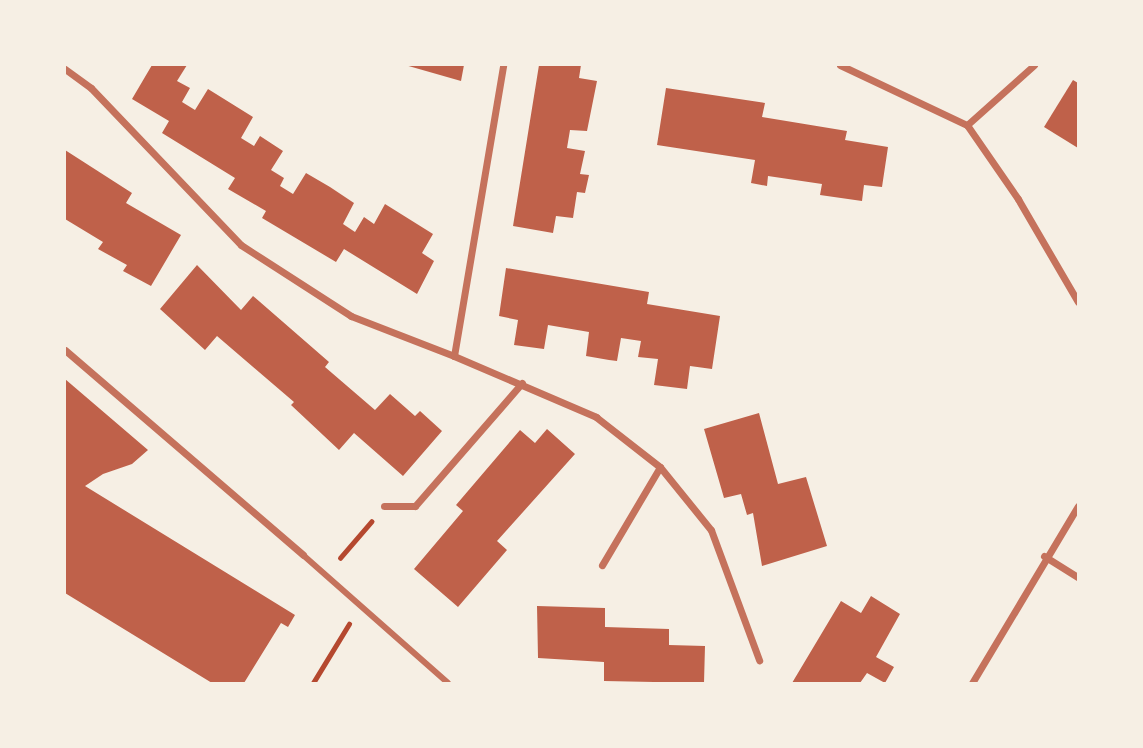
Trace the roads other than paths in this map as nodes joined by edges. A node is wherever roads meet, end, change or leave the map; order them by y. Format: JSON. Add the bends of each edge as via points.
{"nodes":[{"id":1,"x":503,"y":65,"type":"edge"},
{"id":2,"x":840,"y":65,"type":"edge"},
{"id":3,"x":1034,"y":65,"type":"edge"},
{"id":4,"x":65,"y":69,"type":"edge"},
{"id":5,"x":967,"y":125,"type":"junction"},
{"id":6,"x":1078,"y":302,"type":"edge"},
{"id":7,"x":65,"y":350,"type":"edge"},
{"id":8,"x":454,"y":356,"type":"junction"},
{"id":9,"x":522,"y":383,"type":"junction"},
{"id":10,"x":660,"y":467,"type":"junction"},
{"id":11,"x":384,"y":506,"type":"road end"},
{"id":12,"x":1078,"y":506,"type":"edge"},
{"id":13,"x":303,"y":555,"type":"joint"},
{"id":14,"x":1044,"y":556,"type":"junction"},
{"id":15,"x":602,"y":565,"type":"dead end"},
{"id":16,"x":1078,"y":577,"type":"edge"},
{"id":17,"x":759,"y":660,"type":"dead end"},
{"id":18,"x":448,"y":683,"type":"edge"},
{"id":19,"x":972,"y":683,"type":"edge"}],
"edges":[{"from":1,"to":8,"type":"street"},
{"from":2,"to":5,"type":"street"},
{"from":3,"to":5,"type":"street"},
{"from":4,"to":8,"type":"street","via":[[91,88],[241,245],[351,316]]},
{"from":5,"to":6,"type":"street","via":[[1018,199]]},
{"from":7,"to":13,"type":"street"},
{"from":8,"to":9,"type":"street"},
{"from":9,"to":10,"type":"street","via":[[596,417]]},
{"from":9,"to":11,"type":"street","via":[[415,506]]},
{"from":10,"to":15,"type":"street"},
{"from":10,"to":17,"type":"street","via":[[711,530]]},
{"from":12,"to":14,"type":"street"},
{"from":13,"to":18,"type":"street"},
{"from":14,"to":16,"type":"street"},
{"from":14,"to":19,"type":"street"}]}
